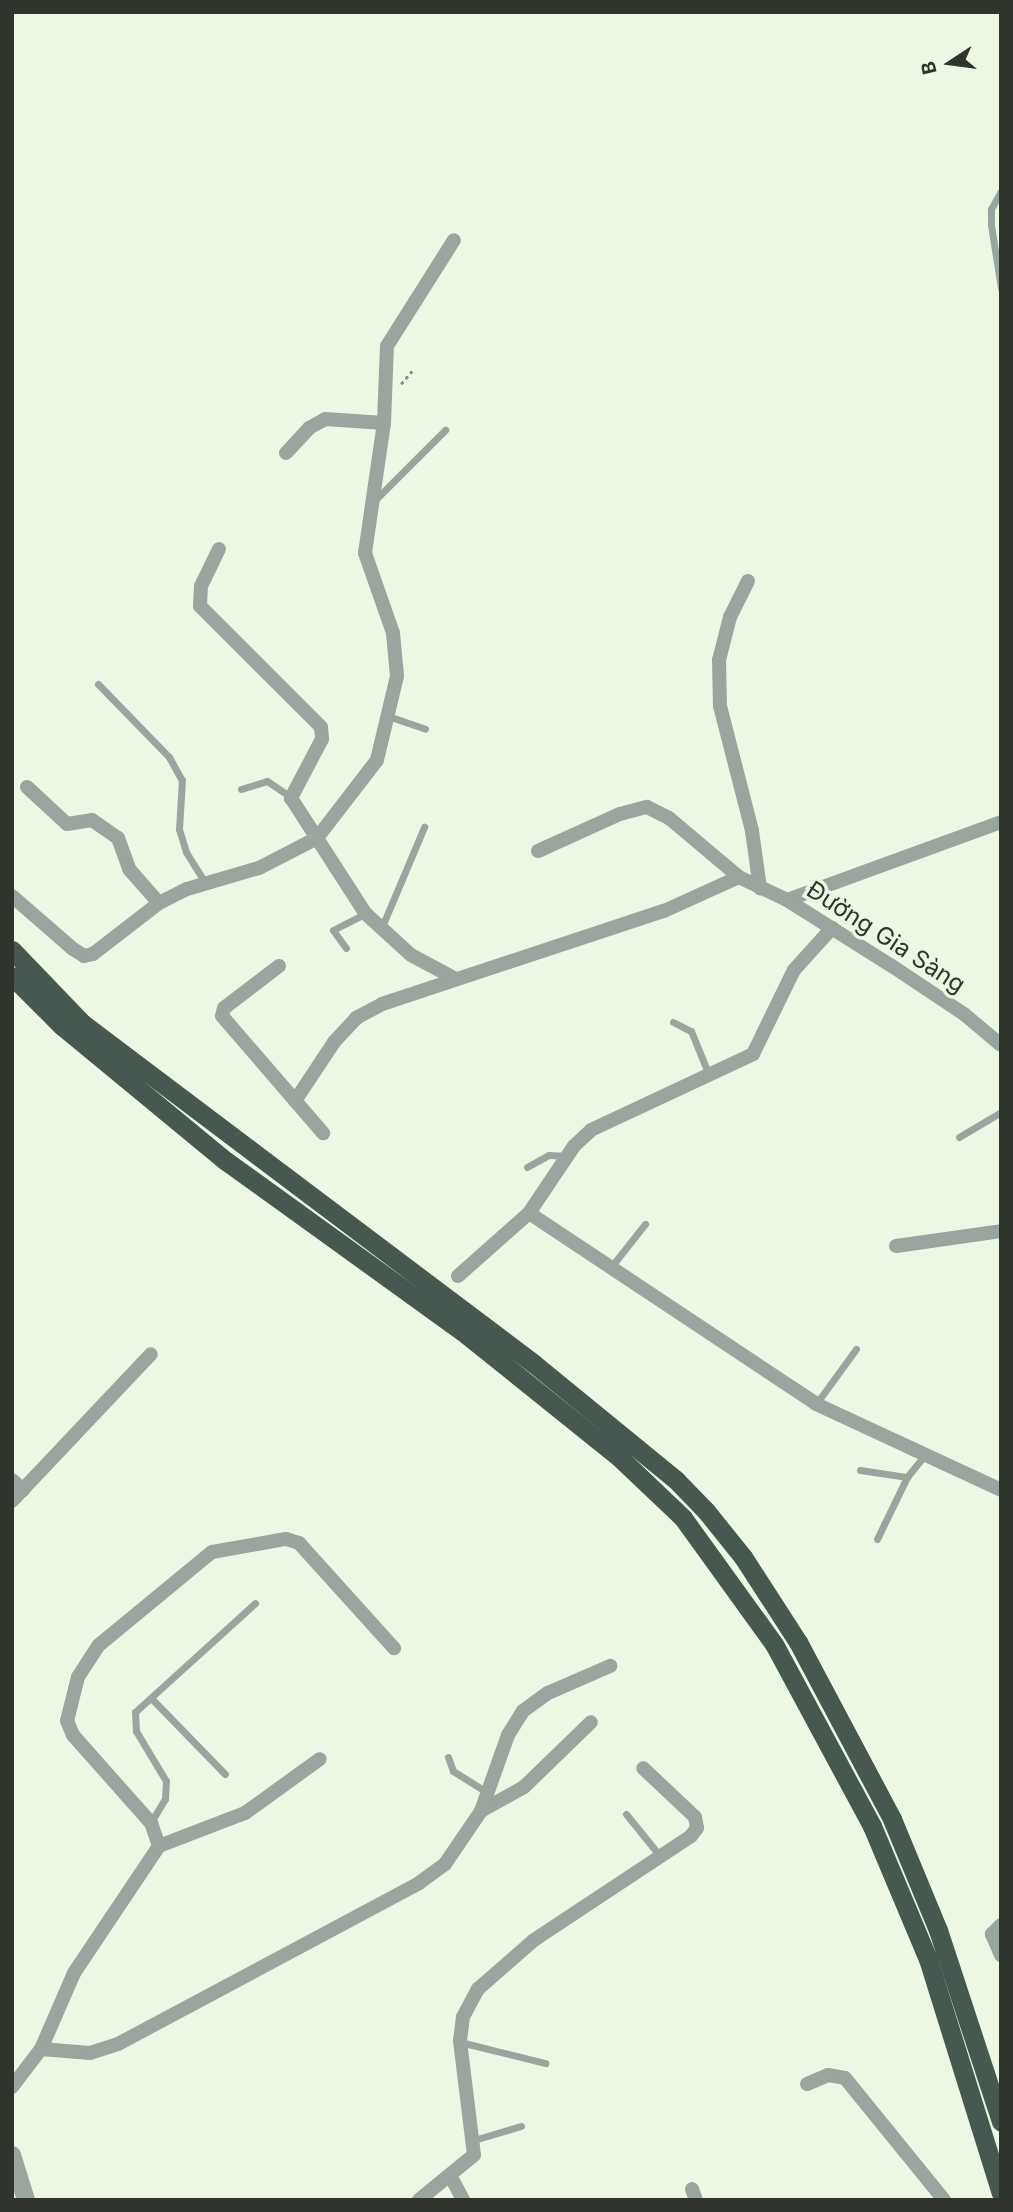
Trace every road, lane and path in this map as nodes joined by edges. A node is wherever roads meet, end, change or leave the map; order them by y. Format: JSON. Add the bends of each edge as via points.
{"nodes":[{"id":1,"x":1001,"y":191,"type":"edge"},
{"id":2,"x":454,"y":240,"type":"dead end"},
{"id":3,"x":1001,"y":288,"type":"edge"},
{"id":4,"x":384,"y":423,"type":"junction"},
{"id":5,"x":446,"y":430,"type":"dead end"},
{"id":6,"x":286,"y":453,"type":"dead end"},
{"id":7,"x":373,"y":502,"type":"junction"},
{"id":8,"x":219,"y":549,"type":"dead end"},
{"id":9,"x":748,"y":581,"type":"dead end"},
{"id":10,"x":98,"y":684,"type":"dead end"},
{"id":11,"x":391,"y":717,"type":"junction"},
{"id":12,"x":425,"y":729,"type":"dead end"},
{"id":13,"x":27,"y":787,"type":"dead end"},
{"id":14,"x":242,"y":789,"type":"dead end"},
{"id":15,"x":291,"y":798,"type":"junction"},
{"id":16,"x":1001,"y":822,"type":"edge"},
{"id":17,"x":425,"y":827,"type":"dead end"},
{"id":18,"x":317,"y":838,"type":"junction"},
{"id":19,"x":538,"y":851,"type":"dead end"},
{"id":20,"x":739,"y":877,"type":"junction"},
{"id":21,"x":205,"y":883,"type":"junction"},
{"id":22,"x":760,"y":888,"type":"junction"},
{"id":23,"x":12,"y":896,"type":"edge"},
{"id":24,"x":787,"y":900,"type":"junction"},
{"id":25,"x":159,"y":903,"type":"junction"},
{"id":26,"x":365,"y":913,"type":"junction"},
{"id":27,"x":832,"y":928,"type":"junction"},
{"id":28,"x":380,"y":930,"type":"junction"},
{"id":29,"x":346,"y":948,"type":"dead end"},
{"id":30,"x":12,"y":950,"type":"edge"},
{"id":31,"x":279,"y":966,"type":"dead end"},
{"id":32,"x":12,"y":976,"type":"edge"},
{"id":33,"x":454,"y":978,"type":"junction"},
{"id":34,"x":673,"y":1022,"type":"dead end"},
{"id":35,"x":1001,"y":1045,"type":"edge"},
{"id":36,"x":710,"y":1076,"type":"junction"},
{"id":37,"x":295,"y":1101,"type":"junction"},
{"id":38,"x":1001,"y":1112,"type":"edge"},
{"id":39,"x":323,"y":1133,"type":"dead end"},
{"id":40,"x":959,"y":1137,"type":"dead end"},
{"id":41,"x":567,"y":1156,"type":"junction"},
{"id":42,"x":527,"y":1167,"type":"dead end"},
{"id":43,"x":530,"y":1213,"type":"junction"},
{"id":44,"x":645,"y":1224,"type":"dead end"},
{"id":45,"x":1001,"y":1231,"type":"edge"},
{"id":46,"x":896,"y":1246,"type":"dead end"},
{"id":47,"x":611,"y":1268,"type":"junction"},
{"id":48,"x":458,"y":1276,"type":"dead end"},
{"id":49,"x":856,"y":1349,"type":"dead end"},
{"id":50,"x":151,"y":1354,"type":"dead end"},
{"id":51,"x":816,"y":1404,"type":"junction"},
{"id":52,"x":925,"y":1455,"type":"junction"},
{"id":53,"x":860,"y":1470,"type":"dead end"},
{"id":54,"x":907,"y":1477,"type":"junction"},
{"id":55,"x":18,"y":1485,"type":"edge"},
{"id":56,"x":1001,"y":1490,"type":"edge"},
{"id":57,"x":12,"y":1501,"type":"edge"},
{"id":58,"x":877,"y":1539,"type":"dead end"},
{"id":59,"x":255,"y":1603,"type":"dead end"},
{"id":60,"x":394,"y":1648,"type":"dead end"},
{"id":61,"x":610,"y":1666,"type":"dead end"},
{"id":62,"x":151,"y":1698,"type":"junction"},
{"id":63,"x":591,"y":1721,"type":"dead end"},
{"id":64,"x":448,"y":1757,"type":"dead end"},
{"id":65,"x":320,"y":1759,"type":"dead end"},
{"id":66,"x":643,"y":1768,"type":"dead end"},
{"id":67,"x":225,"y":1774,"type":"dead end"},
{"id":68,"x":488,"y":1793,"type":"junction"},
{"id":69,"x":481,"y":1811,"type":"junction"},
{"id":70,"x":626,"y":1814,"type":"dead end"},
{"id":71,"x":151,"y":1823,"type":"junction"},
{"id":72,"x":159,"y":1846,"type":"junction"},
{"id":73,"x":660,"y":1857,"type":"junction"},
{"id":74,"x":1001,"y":1925,"type":"edge"},
{"id":75,"x":1001,"y":1955,"type":"edge"},
{"id":76,"x":460,"y":2041,"type":"junction"},
{"id":77,"x":41,"y":2049,"type":"junction"},
{"id":78,"x":545,"y":2063,"type":"dead end"},
{"id":79,"x":807,"y":2084,"type":"dead end"},
{"id":80,"x":12,"y":2087,"type":"edge"},
{"id":81,"x":1001,"y":2122,"type":"edge"},
{"id":82,"x":521,"y":2126,"type":"dead end"},
{"id":83,"x":474,"y":2140,"type":"junction"},
{"id":84,"x":12,"y":2155,"type":"edge"},
{"id":85,"x":451,"y":2177,"type":"junction"},
{"id":86,"x":1001,"y":2193,"type":"edge"},
{"id":87,"x":26,"y":2200,"type":"edge"},
{"id":88,"x":419,"y":2200,"type":"edge"},
{"id":89,"x":463,"y":2200,"type":"edge"},
{"id":90,"x":944,"y":2200,"type":"edge"}],
"edges":[{"from":1,"to":3,"type":"lane","via":[[991,209],[991,225]]},
{"from":2,"to":4,"type":"street","via":[[387,346]]},
{"from":4,"to":6,"type":"street","via":[[325,419],[309,428]]},
{"from":4,"to":7,"type":"street"},
{"from":5,"to":7,"type":"lane"},
{"from":7,"to":11,"type":"street","via":[[365,552],[393,633],[397,676]]},
{"from":8,"to":15,"type":"street","via":[[201,586],[200,606],[321,727],[322,739]]},
{"from":9,"to":22,"type":"street","via":[[730,617],[719,660],[720,706],[752,831]]},
{"from":10,"to":21,"type":"lane","via":[[169,757],[182,780],[179,829],[186,852]]},
{"from":11,"to":12,"type":"lane"},
{"from":11,"to":18,"type":"street","via":[[377,760]]},
{"from":13,"to":25,"type":"street","via":[[67,824],[92,820],[118,838],[129,869]]},
{"from":14,"to":15,"type":"lane","via":[[267,781]]},
{"from":15,"to":18,"type":"street"},
{"from":16,"to":24,"type":"street"},
{"from":17,"to":28,"type":"lane"},
{"from":18,"to":21,"type":"street","via":[[259,868]]},
{"from":18,"to":26,"type":"street"},
{"from":19,"to":20,"type":"street","name":"Đường Gia Sàng","via":[[620,814],[647,807],[669,818]]},
{"from":20,"to":22,"type":"street","name":"Đường Gia Sàng"},
{"from":20,"to":33,"type":"street","via":[[632,922]]},
{"from":21,"to":25,"type":"street"},
{"from":22,"to":24,"type":"street","name":"Đường Gia Sàng"},
{"from":23,"to":25,"type":"street","via":[[85,956],[117,938]]},
{"from":24,"to":27,"type":"street","name":"Đường Gia Sàng"},
{"from":26,"to":28,"type":"street"},
{"from":26,"to":29,"type":"lane","via":[[333,930]]},
{"from":27,"to":35,"type":"street","name":"Đường Gia Sàng","via":[[964,1014]]},
{"from":27,"to":36,"type":"street","via":[[794,970],[753,1054]]},
{"from":28,"to":33,"type":"street","via":[[411,955]]},
{"from":30,"to":81,"type":"highway","via":[[82,1023],[523,1355],[676,1480],[706,1511],[743,1557],[797,1642],[892,1819],[938,1930]]},
{"from":31,"to":37,"type":"street","via":[[224,1008],[222,1016]]},
{"from":32,"to":86,"type":"highway","via":[[62,1026],[226,1161],[467,1335],[619,1457],[683,1518],[774,1644],[872,1826],[928,1959]]},
{"from":33,"to":37,"type":"street","via":[[417,989],[356,1018]]},
{"from":34,"to":36,"type":"lane","via":[[691,1031]]},
{"from":36,"to":41,"type":"street","via":[[591,1130]]},
{"from":37,"to":39,"type":"street"},
{"from":38,"to":40,"type":"lane"},
{"from":41,"to":42,"type":"lane","via":[[549,1155]]},
{"from":41,"to":43,"type":"street"},
{"from":43,"to":47,"type":"street"},
{"from":43,"to":48,"type":"street"},
{"from":44,"to":47,"type":"lane"},
{"from":45,"to":46,"type":"street"},
{"from":47,"to":51,"type":"street"},
{"from":49,"to":51,"type":"lane"},
{"from":50,"to":55,"type":"street"},
{"from":51,"to":52,"type":"street"},
{"from":52,"to":54,"type":"lane"},
{"from":52,"to":56,"type":"street"},
{"from":53,"to":54,"type":"lane"},
{"from":54,"to":58,"type":"lane"},
{"from":55,"to":57,"type":"street"},
{"from":59,"to":62,"type":"lane"},
{"from":60,"to":71,"type":"street","via":[[299,1543],[286,1539],[212,1552],[99,1645],[86,1661],[67,1707],[73,1735]]},
{"from":61,"to":68,"type":"street","via":[[548,1693],[523,1711],[508,1735]]},
{"from":62,"to":67,"type":"lane"},
{"from":62,"to":71,"type":"lane","via":[[135,1712],[133,1720],[166,1781],[165,1799]]},
{"from":63,"to":69,"type":"street","via":[[524,1787]]},
{"from":64,"to":68,"type":"lane","via":[[453,1771]]},
{"from":65,"to":72,"type":"street","via":[[245,1813]]},
{"from":66,"to":73,"type":"street","via":[[695,1817],[697,1828],[691,1836]]},
{"from":68,"to":69,"type":"street"},
{"from":69,"to":77,"type":"street","via":[[445,1864],[419,1883],[118,2044],[90,2053]]},
{"from":70,"to":73,"type":"lane"},
{"from":71,"to":72,"type":"street"},
{"from":72,"to":77,"type":"street","via":[[74,1973]]},
{"from":73,"to":76,"type":"street","via":[[500,1967],[478,1989],[463,2017]]},
{"from":74,"to":75,"type":"street","via":[[992,1934]]},
{"from":76,"to":78,"type":"lane"},
{"from":76,"to":83,"type":"street"},
{"from":77,"to":80,"type":"street"},
{"from":79,"to":90,"type":"street","via":[[828,2075],[845,2078]]},
{"from":82,"to":83,"type":"lane"},
{"from":83,"to":85,"type":"street","via":[[474,2155]]},
{"from":84,"to":87,"type":"street"},
{"from":85,"to":88,"type":"street"},
{"from":85,"to":89,"type":"street"}]}
